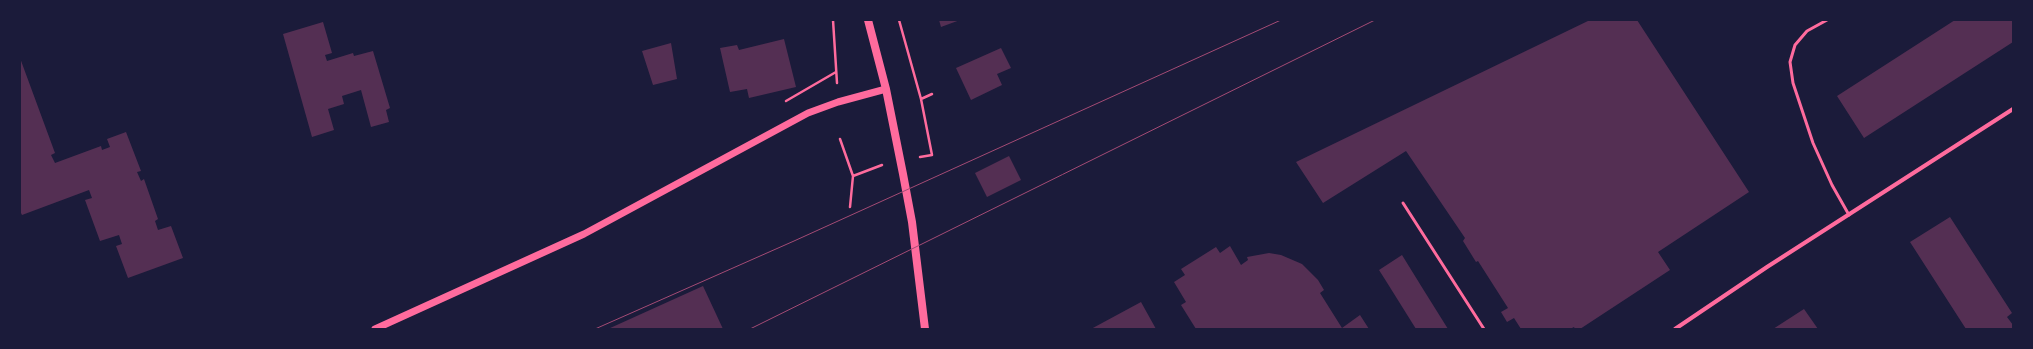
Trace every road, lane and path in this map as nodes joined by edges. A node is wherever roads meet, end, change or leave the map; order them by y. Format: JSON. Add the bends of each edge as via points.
{"nodes":[{"id":1,"x":832,"y":20,"type":"edge"},
{"id":2,"x":868,"y":20,"type":"edge"},
{"id":3,"x":899,"y":20,"type":"edge"},
{"id":4,"x":1827,"y":20,"type":"edge"},
{"id":5,"x":836,"y":72,"type":"junction"},
{"id":6,"x":837,"y":81,"type":"dead end"},
{"id":7,"x":886,"y":89,"type":"junction"},
{"id":8,"x":932,"y":94,"type":"dead end"},
{"id":9,"x":921,"y":99,"type":"junction"},
{"id":10,"x":785,"y":101,"type":"dead end"},
{"id":11,"x":2013,"y":110,"type":"edge"},
{"id":12,"x":840,"y":139,"type":"dead end"},
{"id":13,"x":920,"y":157,"type":"dead end"},
{"id":14,"x":884,"y":164,"type":"dead end"},
{"id":15,"x":853,"y":176,"type":"junction"},
{"id":16,"x":1403,"y":203,"type":"dead end"},
{"id":17,"x":850,"y":207,"type":"dead end"},
{"id":18,"x":1849,"y":215,"type":"junction"},
{"id":19,"x":376,"y":329,"type":"edge"},
{"id":20,"x":925,"y":329,"type":"edge"},
{"id":21,"x":1484,"y":329,"type":"edge"},
{"id":22,"x":1675,"y":329,"type":"edge"}],
"edges":[{"from":1,"to":5,"type":"path"},
{"from":2,"to":7,"type":"main road"},
{"from":3,"to":9,"type":"path"},
{"from":4,"to":18,"type":"lane","via":[[1807,31],[1795,45],[1790,62],[1813,143]]},
{"from":5,"to":6,"type":"path"},
{"from":5,"to":10,"type":"path"},
{"from":7,"to":19,"type":"street","via":[[808,113],[584,234]]},
{"from":7,"to":20,"type":"main road","via":[[912,222]]},
{"from":8,"to":9,"type":"path"},
{"from":9,"to":13,"type":"path","via":[[932,155]]},
{"from":11,"to":18,"type":"street"},
{"from":12,"to":15,"type":"path"},
{"from":14,"to":15,"type":"path"},
{"from":15,"to":17,"type":"path"},
{"from":16,"to":21,"type":"lane"},
{"from":18,"to":22,"type":"street"}]}
